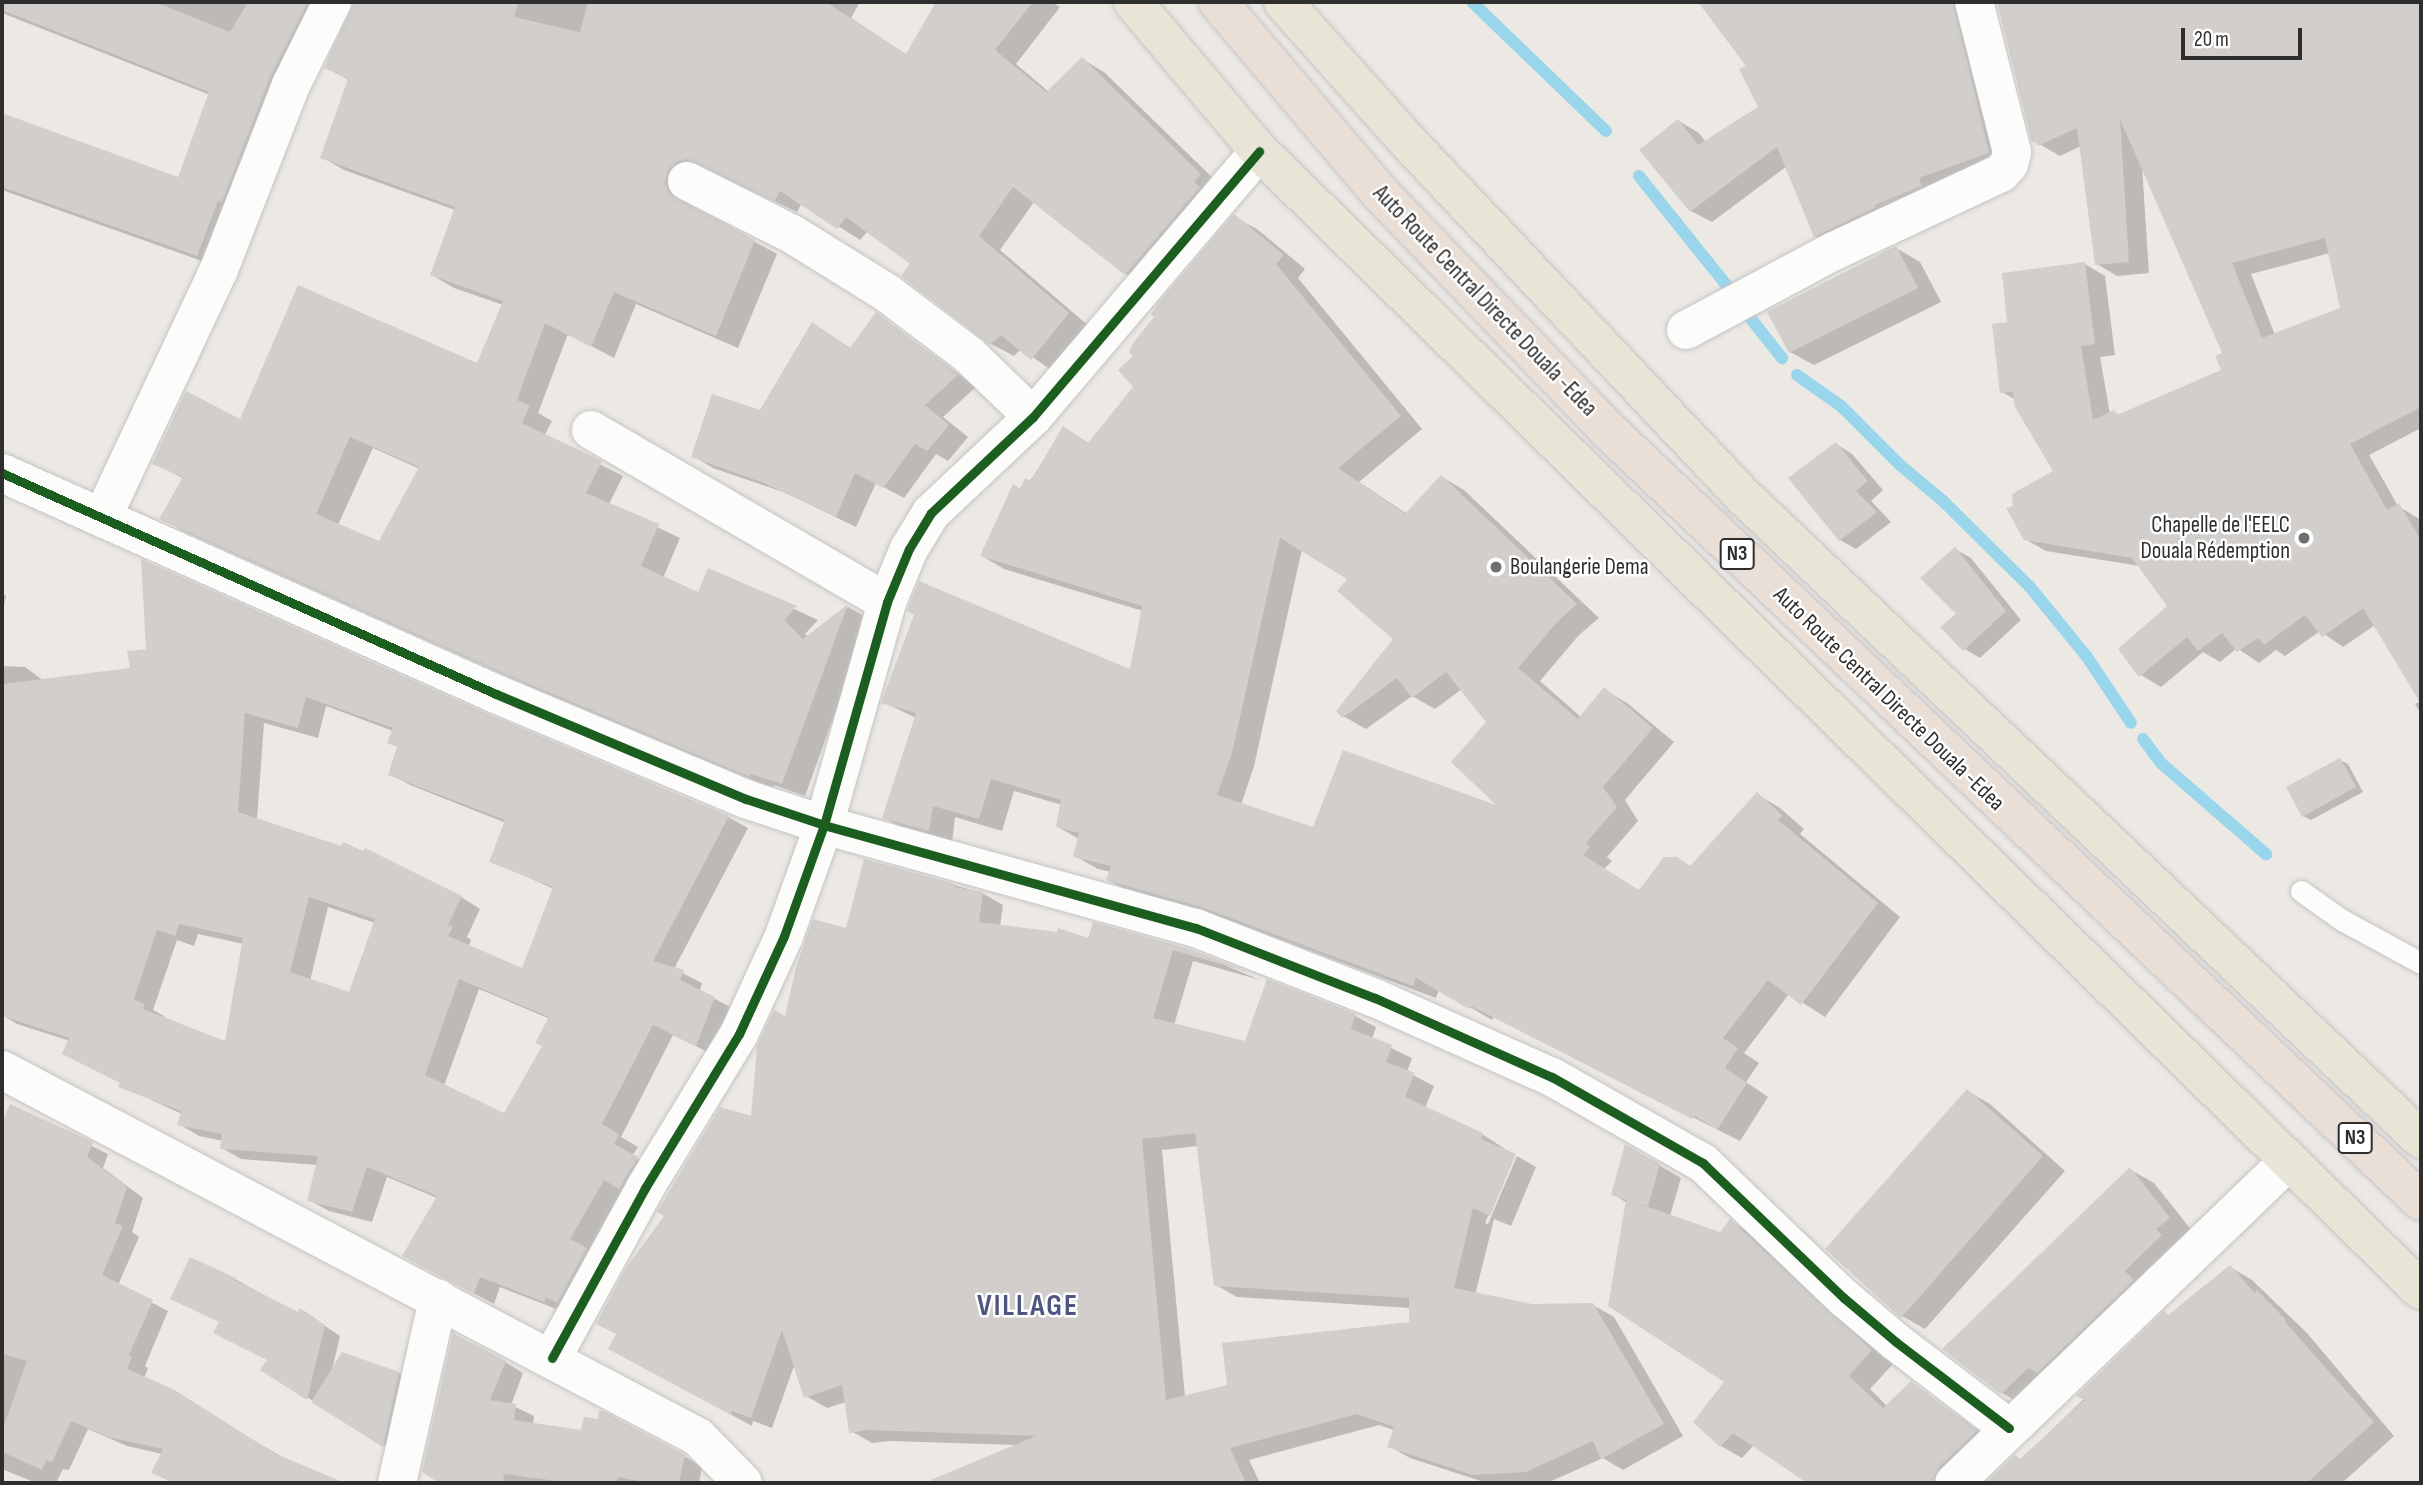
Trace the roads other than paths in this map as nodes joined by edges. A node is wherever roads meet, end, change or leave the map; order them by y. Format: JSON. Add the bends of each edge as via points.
{"nodes":[{"id":1,"x":332,"y":2,"type":"edge"},
{"id":2,"x":1133,"y":2,"type":"edge"},
{"id":3,"x":1218,"y":2,"type":"edge"},
{"id":4,"x":1283,"y":2,"type":"edge"},
{"id":5,"x":1974,"y":2,"type":"edge"},
{"id":6,"x":1259,"y":150,"type":"junction"},
{"id":7,"x":687,"y":181,"type":"dead end"},
{"id":8,"x":1686,"y":330,"type":"dead end"},
{"id":9,"x":1033,"y":417,"type":"junction"},
{"id":10,"x":591,"y":430,"type":"dead end"},
{"id":11,"x":2,"y":473,"type":"edge"},
{"id":12,"x":102,"y":518,"type":"junction"},
{"id":13,"x":887,"y":602,"type":"junction"},
{"id":14,"x":824,"y":825,"type":"junction"},
{"id":15,"x":2301,"y":891,"type":"dead end"},
{"id":16,"x":2421,"y":963,"type":"edge"},
{"id":17,"x":2,"y":1070,"type":"edge"},
{"id":18,"x":2421,"y":1139,"type":"edge"},
{"id":19,"x":2288,"y":1162,"type":"junction"},
{"id":20,"x":2421,"y":1201,"type":"edge"},
{"id":21,"x":2421,"y":1290,"type":"edge"},
{"id":22,"x":438,"y":1298,"type":"junction"},
{"id":23,"x":552,"y":1358,"type":"junction"},
{"id":24,"x":2008,"y":1428,"type":"junction"},
{"id":25,"x":397,"y":1483,"type":"edge"},
{"id":26,"x":743,"y":1483,"type":"edge"},
{"id":27,"x":1954,"y":1483,"type":"edge"}],
"edges":[{"from":1,"to":12,"type":"street","via":[[291,85],[218,272]]},
{"from":2,"to":6,"type":"main road"},
{"from":3,"to":20,"type":"highway","name":"Auto Route Central Directe Douala -Edea","number":"N3","via":[[1379,192],[1609,431]]},
{"from":4,"to":18,"type":"main road","via":[[1419,154],[1744,497]]},
{"from":5,"to":8,"type":"street","via":[[2012,152],[2009,164],[2001,173],[1832,252]]},
{"from":6,"to":9,"type":"street"},
{"from":6,"to":19,"type":"main road"},
{"from":7,"to":9,"type":"street","via":[[792,234],[887,293],[969,355]]},
{"from":9,"to":13,"type":"street","via":[[931,513],[909,548]]},
{"from":10,"to":13,"type":"street"},
{"from":11,"to":12,"type":"street"},
{"from":12,"to":14,"type":"street","via":[[509,699],[746,799]]},
{"from":13,"to":14,"type":"street"},
{"from":14,"to":23,"type":"street","via":[[784,936],[739,1034],[645,1188]]},
{"from":14,"to":24,"type":"street","via":[[1196,928],[1375,998],[1552,1077],[1703,1163],[1844,1298]]},
{"from":15,"to":16,"type":"lane","via":[[2342,920]]},
{"from":17,"to":22,"type":"street"},
{"from":19,"to":21,"type":"main road"},
{"from":19,"to":24,"type":"street"},
{"from":22,"to":23,"type":"street"},
{"from":22,"to":25,"type":"street"},
{"from":23,"to":26,"type":"street","via":[[698,1437]]},
{"from":24,"to":27,"type":"street"}]}
